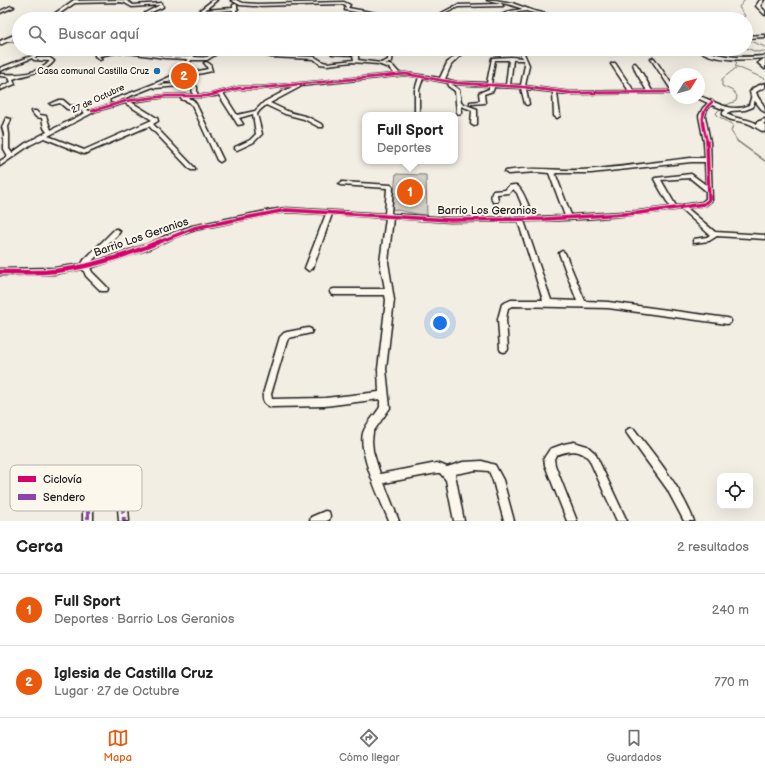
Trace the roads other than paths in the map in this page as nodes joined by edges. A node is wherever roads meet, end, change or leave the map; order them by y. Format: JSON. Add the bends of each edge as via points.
{"nodes":[{"id":1,"x":208,"y":0,"type":"edge"},
{"id":2,"x":232,"y":0,"type":"edge"},
{"id":3,"x":264,"y":0,"type":"edge"},
{"id":4,"x":489,"y":0,"type":"edge"},
{"id":5,"x":762,"y":0,"type":"edge"},
{"id":6,"x":75,"y":1,"type":"edge"},
{"id":7,"x":103,"y":1,"type":"edge"},
{"id":8,"x":215,"y":1,"type":"edge"},
{"id":9,"x":303,"y":2,"type":"edge"},
{"id":10,"x":252,"y":5,"type":"junction"},
{"id":11,"x":515,"y":5,"type":"junction"},
{"id":12,"x":12,"y":7,"type":"dead end"},
{"id":13,"x":236,"y":9,"type":"junction"},
{"id":14,"x":526,"y":10,"type":"junction"},
{"id":15,"x":0,"y":12,"type":"edge"},
{"id":16,"x":60,"y":12,"type":"edge"},
{"id":17,"x":149,"y":12,"type":"edge"},
{"id":18,"x":201,"y":12,"type":"joint"},
{"id":19,"x":235,"y":12,"type":"edge"},
{"id":20,"x":363,"y":12,"type":"edge"},
{"id":21,"x":446,"y":12,"type":"edge"},
{"id":22,"x":512,"y":12,"type":"edge"},
{"id":23,"x":530,"y":12,"type":"edge"},
{"id":24,"x":765,"y":14,"type":"edge"},
{"id":25,"x":765,"y":36,"type":"edge"},
{"id":26,"x":753,"y":37,"type":"edge"},
{"id":27,"x":12,"y":38,"type":"edge"},
{"id":28,"x":7,"y":40,"type":"junction"},
{"id":29,"x":12,"y":40,"type":"edge"},
{"id":30,"x":0,"y":43,"type":"edge"},
{"id":31,"x":35,"y":56,"type":"edge"},
{"id":32,"x":97,"y":56,"type":"edge"},
{"id":33,"x":159,"y":56,"type":"edge"},
{"id":34,"x":211,"y":56,"type":"edge"},
{"id":35,"x":271,"y":56,"type":"edge"},
{"id":36,"x":356,"y":56,"type":"edge"},
{"id":37,"x":391,"y":56,"type":"edge"},
{"id":38,"x":458,"y":56,"type":"edge"},
{"id":39,"x":524,"y":56,"type":"edge"},
{"id":40,"x":721,"y":56,"type":"edge"},
{"id":41,"x":765,"y":57,"type":"edge"},
{"id":42,"x":190,"y":58,"type":"junction"},
{"id":43,"x":511,"y":58,"type":"junction"},
{"id":44,"x":34,"y":59,"type":"dead end"},
{"id":45,"x":100,"y":59,"type":"dead end"},
{"id":46,"x":525,"y":59,"type":"junction"},
{"id":47,"x":653,"y":59,"type":"dead end"},
{"id":48,"x":356,"y":61,"type":"junction"},
{"id":49,"x":206,"y":63,"type":"dead end"},
{"id":50,"x":380,"y":64,"type":"junction"},
{"id":51,"x":613,"y":64,"type":"dead end"},
{"id":52,"x":635,"y":64,"type":"dead end"},
{"id":53,"x":0,"y":70,"type":"edge"},
{"id":54,"x":183,"y":71,"type":"junction"},
{"id":55,"x":0,"y":75,"type":"edge"},
{"id":56,"x":398,"y":75,"type":"junction"},
{"id":57,"x":16,"y":76,"type":"junction"},
{"id":58,"x":422,"y":76,"type":"junction"},
{"id":59,"x":442,"y":80,"type":"junction"},
{"id":60,"x":451,"y":82,"type":"junction"},
{"id":61,"x":669,"y":83,"type":"edge"},
{"id":62,"x":302,"y":84,"type":"junction"},
{"id":63,"x":490,"y":85,"type":"junction"},
{"id":64,"x":765,"y":85,"type":"edge"},
{"id":65,"x":508,"y":86,"type":"junction"},
{"id":66,"x":523,"y":87,"type":"junction"},
{"id":67,"x":144,"y":88,"type":"junction"},
{"id":68,"x":0,"y":89,"type":"edge"},
{"id":69,"x":555,"y":92,"type":"junction"},
{"id":70,"x":669,"y":92,"type":"edge"},
{"id":71,"x":220,"y":93,"type":"junction"},
{"id":72,"x":633,"y":93,"type":"junction"},
{"id":73,"x":651,"y":93,"type":"junction"},
{"id":74,"x":177,"y":96,"type":"junction"},
{"id":75,"x":754,"y":96,"type":"junction"},
{"id":76,"x":195,"y":97,"type":"junction"},
{"id":77,"x":705,"y":100,"type":"edge"},
{"id":78,"x":126,"y":101,"type":"junction"},
{"id":79,"x":712,"y":102,"type":"junction"},
{"id":80,"x":266,"y":103,"type":"junction"},
{"id":81,"x":472,"y":103,"type":"dead end"},
{"id":82,"x":52,"y":104,"type":"dead end"},
{"id":83,"x":460,"y":104,"type":"junction"},
{"id":84,"x":527,"y":104,"type":"dead end"},
{"id":85,"x":731,"y":109,"type":"junction"},
{"id":86,"x":765,"y":110,"type":"edge"},
{"id":87,"x":34,"y":112,"type":"dead end"},
{"id":88,"x":90,"y":112,"type":"junction"},
{"id":89,"x":256,"y":112,"type":"junction"},
{"id":90,"x":418,"y":112,"type":"edge"},
{"id":91,"x":459,"y":113,"type":"dead end"},
{"id":92,"x":557,"y":116,"type":"dead end"},
{"id":93,"x":236,"y":117,"type":"junction"},
{"id":94,"x":8,"y":119,"type":"dead end"},
{"id":95,"x":765,"y":121,"type":"edge"},
{"id":96,"x":150,"y":124,"type":"junction"},
{"id":97,"x":240,"y":124,"type":"dead end"},
{"id":98,"x":474,"y":124,"type":"dead end"},
{"id":99,"x":321,"y":126,"type":"dead end"},
{"id":100,"x":765,"y":129,"type":"edge"},
{"id":101,"x":50,"y":133,"type":"junction"},
{"id":102,"x":43,"y":136,"type":"junction"},
{"id":103,"x":237,"y":148,"type":"dead end"},
{"id":104,"x":10,"y":156,"type":"junction"},
{"id":105,"x":220,"y":160,"type":"dead end"},
{"id":106,"x":706,"y":160,"type":"junction"},
{"id":107,"x":0,"y":164,"type":"edge"},
{"id":108,"x":193,"y":169,"type":"dead end"},
{"id":109,"x":551,"y":170,"type":"junction"},
{"id":110,"x":508,"y":172,"type":"dead end"},
{"id":111,"x":342,"y":184,"type":"dead end"},
{"id":112,"x":709,"y":191,"type":"junction"},
{"id":113,"x":495,"y":201,"type":"dead end"},
{"id":114,"x":682,"y":207,"type":"junction"},
{"id":115,"x":674,"y":208,"type":"junction"},
{"id":116,"x":330,"y":212,"type":"junction"},
{"id":117,"x":389,"y":215,"type":"junction"},
{"id":118,"x":569,"y":218,"type":"junction"},
{"id":119,"x":520,"y":219,"type":"junction"},
{"id":120,"x":531,"y":219,"type":"junction"},
{"id":121,"x":117,"y":230,"type":"dead end"},
{"id":122,"x":714,"y":234,"type":"junction"},
{"id":123,"x":765,"y":237,"type":"edge"},
{"id":124,"x":696,"y":241,"type":"dead end"},
{"id":125,"x":562,"y":253,"type":"dead end"},
{"id":126,"x":87,"y":266,"type":"junction"},
{"id":127,"x":309,"y":268,"type":"dead end"},
{"id":128,"x":0,"y":272,"type":"edge"},
{"id":129,"x":104,"y":289,"type":"dead end"},
{"id":130,"x":334,"y":292,"type":"dead end"},
{"id":131,"x":389,"y":292,"type":"junction"},
{"id":132,"x":548,"y":303,"type":"junction"},
{"id":133,"x":582,"y":304,"type":"junction"},
{"id":134,"x":727,"y":321,"type":"dead end"},
{"id":135,"x":308,"y":331,"type":"dead end"},
{"id":136,"x":504,"y":349,"type":"dead end"},
{"id":137,"x":384,"y":395,"type":"junction"},
{"id":138,"x":631,"y":432,"type":"dead end"},
{"id":139,"x":448,"y":472,"type":"junction"},
{"id":140,"x":378,"y":479,"type":"junction"},
{"id":141,"x":123,"y":511,"type":"edge"},
{"id":142,"x":325,"y":516,"type":"dead end"},
{"id":143,"x":124,"y":521,"type":"edge"},
{"id":144,"x":315,"y":521,"type":"edge"},
{"id":145,"x":394,"y":521,"type":"edge"},
{"id":146,"x":460,"y":521,"type":"edge"},
{"id":147,"x":509,"y":521,"type":"edge"},
{"id":148,"x":572,"y":521,"type":"edge"},
{"id":149,"x":622,"y":521,"type":"edge"},
{"id":150,"x":689,"y":521,"type":"edge"}],
"edges":[{"from":1,"to":8,"type":"street"},
{"from":2,"to":10,"type":"street"},
{"from":2,"to":13,"type":"street"},
{"from":3,"to":10,"type":"street"},
{"from":4,"to":11,"type":"street"},
{"from":5,"to":24,"type":"main road","via":[[758,6]]},
{"from":6,"to":7,"type":"street"},
{"from":6,"to":16,"type":"main road"},
{"from":7,"to":17,"type":"street","via":[[125,2],[132,6],[161,4],[162,6]]},
{"from":8,"to":18,"type":"street"},
{"from":9,"to":10,"type":"street"},
{"from":9,"to":20,"type":"street","via":[[346,4],[346,9]]},
{"from":11,"to":14,"type":"street"},
{"from":11,"to":21,"type":"street","via":[[457,6]]},
{"from":12,"to":15,"type":"street"},
{"from":13,"to":18,"type":"street"},
{"from":13,"to":19,"type":"street"},
{"from":14,"to":22,"type":"street"},
{"from":14,"to":23,"type":"street"},
{"from":25,"to":26,"type":"street"},
{"from":27,"to":28,"type":"main road"},
{"from":28,"to":29,"type":"street"},
{"from":28,"to":30,"type":"main road"},
{"from":31,"to":53,"type":"street"},
{"from":32,"to":45,"type":"street"},
{"from":33,"to":42,"type":"street"},
{"from":34,"to":42,"type":"street","via":[[206,59]]},
{"from":35,"to":48,"type":"street","via":[[315,58],[327,64]]},
{"from":36,"to":48,"type":"street"},
{"from":37,"to":50,"type":"street","via":[[390,61]]},
{"from":38,"to":59,"type":"street","via":[[449,64]]},
{"from":39,"to":46,"type":"street"},
{"from":40,"to":41,"type":"street"},
{"from":42,"to":54,"type":"street"},
{"from":43,"to":46,"type":"street"},
{"from":43,"to":63,"type":"street","via":[[493,58]]},
{"from":43,"to":65,"type":"street"},
{"from":44,"to":57,"type":"street","via":[[52,61],[40,70]]},
{"from":46,"to":66,"type":"street"},
{"from":47,"to":61,"type":"street"},
{"from":48,"to":50,"type":"street"},
{"from":49,"to":54,"type":"street","via":[[210,70],[189,75]]},
{"from":50,"to":56,"type":"street","via":[[391,67]]},
{"from":51,"to":72,"type":"street"},
{"from":52,"to":73,"type":"street"},
{"from":54,"to":67,"type":"street","name":"27 de Octubre"},
{"from":55,"to":57,"type":"street"},
{"from":56,"to":58,"type":"street"},
{"from":56,"to":62,"type":"street"},
{"from":57,"to":68,"type":"street","via":[[10,79],[13,82]]},
{"from":58,"to":59,"type":"street"},
{"from":58,"to":90,"type":"street","via":[[416,90]]},
{"from":59,"to":60,"type":"street"},
{"from":60,"to":63,"type":"street"},
{"from":60,"to":83,"type":"street","via":[[450,86],[457,90]]},
{"from":62,"to":71,"type":"street","via":[[239,88]]},
{"from":62,"to":80,"type":"street"},
{"from":63,"to":65,"type":"street"},
{"from":63,"to":81,"type":"street","via":[[491,90],[481,93],[483,102]]},
{"from":64,"to":75,"type":"main road","via":[[753,91]]},
{"from":65,"to":66,"type":"street"},
{"from":66,"to":69,"type":"street"},
{"from":66,"to":84,"type":"street"},
{"from":67,"to":76,"type":"street","via":[[191,84],[195,86]]},
{"from":67,"to":88,"type":"street","name":"27 de Octubre"},
{"from":69,"to":72,"type":"street"},
{"from":69,"to":92,"type":"street"},
{"from":70,"to":73,"type":"street"},
{"from":71,"to":76,"type":"street"},
{"from":71,"to":93,"type":"street"},
{"from":72,"to":73,"type":"street"},
{"from":74,"to":76,"type":"street"},
{"from":74,"to":78,"type":"street"},
{"from":74,"to":105,"type":"street","via":[[194,104]]},
{"from":75,"to":85,"type":"street","via":[[749,108]]},
{"from":75,"to":86,"type":"main road"},
{"from":77,"to":79,"type":"street"},
{"from":78,"to":88,"type":"street"},
{"from":78,"to":96,"type":"street","via":[[155,119]]},
{"from":79,"to":85,"type":"street"},
{"from":79,"to":106,"type":"street","via":[[704,108],[702,116],[707,142]]},
{"from":80,"to":89,"type":"street"},
{"from":80,"to":99,"type":"street"},
{"from":82,"to":88,"type":"street","via":[[61,101],[69,108],[80,107]]},
{"from":83,"to":91,"type":"street"},
{"from":83,"to":98,"type":"street","via":[[475,109]]},
{"from":85,"to":100,"type":"street","via":[[725,112],[728,118],[746,121]]},
{"from":87,"to":101,"type":"street","via":[[38,116],[44,116]]},
{"from":88,"to":101,"type":"street","name":"27 de Octubre"},
{"from":89,"to":93,"type":"street"},
{"from":89,"to":103,"type":"street","via":[[259,134],[246,145]]},
{"from":93,"to":97,"type":"street"},
{"from":94,"to":104,"type":"street","via":[[5,141]]},
{"from":95,"to":100,"type":"street","via":[[759,123]]},
{"from":96,"to":102,"type":"street","via":[[84,152]]},
{"from":96,"to":108,"type":"street"},
{"from":101,"to":102,"type":"street","name":"27 de Octubre"},
{"from":102,"to":104,"type":"street","name":"27 de Octubre"},
{"from":104,"to":107,"type":"street","name":"27 de Octubre"},
{"from":106,"to":109,"type":"street","via":[[591,171]]},
{"from":106,"to":112,"type":"street"},
{"from":109,"to":110,"type":"street"},
{"from":109,"to":118,"type":"street"},
{"from":111,"to":117,"type":"street","via":[[389,186]]},
{"from":112,"to":114,"type":"street","name":"Barrio Los Geranios","via":[[709,200],[704,204]]},
{"from":112,"to":115,"type":"street","via":[[691,176],[657,179]]},
{"from":113,"to":120,"type":"street","via":[[495,192],[507,192],[511,187],[515,187]]},
{"from":114,"to":115,"type":"street","name":"Barrio Los Geranios"},
{"from":114,"to":122,"type":"street"},
{"from":115,"to":118,"type":"street","name":"Barrio Los Geranios"},
{"from":116,"to":117,"type":"street","name":"Barrio Los Geranios"},
{"from":116,"to":126,"type":"street","name":"Barrio Los Geranios","via":[[286,210],[194,228],[140,250]]},
{"from":116,"to":127,"type":"street"},
{"from":117,"to":119,"type":"street","name":"Barrio Los Geranios","via":[[450,220]]},
{"from":117,"to":131,"type":"street","via":[[384,262]]},
{"from":118,"to":120,"type":"street","name":"Barrio Los Geranios"},
{"from":119,"to":120,"type":"street","name":"Barrio Los Geranios"},
{"from":119,"to":132,"type":"street"},
{"from":121,"to":126,"type":"street","via":[[86,262]]},
{"from":122,"to":123,"type":"street"},
{"from":122,"to":124,"type":"street","via":[[709,239]]},
{"from":125,"to":133,"type":"street"},
{"from":126,"to":128,"type":"street","name":"Barrio Los Geranios","via":[[54,271]]},
{"from":126,"to":129,"type":"street","via":[[89,274]]},
{"from":130,"to":131,"type":"street"},
{"from":131,"to":137,"type":"street","via":[[382,369]]},
{"from":132,"to":133,"type":"street"},
{"from":132,"to":136,"type":"street","via":[[511,303],[505,306],[502,319]]},
{"from":133,"to":134,"type":"street","via":[[608,305]]},
{"from":135,"to":137,"type":"street","via":[[287,335],[283,339],[266,396],[269,402],[325,402]]},
{"from":137,"to":140,"type":"street","via":[[385,408],[367,435],[372,466]]},
{"from":138,"to":150,"type":"street","via":[[673,489]]},
{"from":139,"to":140,"type":"street","via":[[437,468]]},
{"from":139,"to":146,"type":"street"},
{"from":139,"to":147,"type":"street","via":[[456,468],[485,465],[492,468],[498,480]]},
{"from":140,"to":145,"type":"street"},
{"from":141,"to":143,"type":"street"},
{"from":142,"to":144,"type":"street"},
{"from":148,"to":149,"type":"street","via":[[549,458],[555,451],[581,446],[592,456]]}]}
